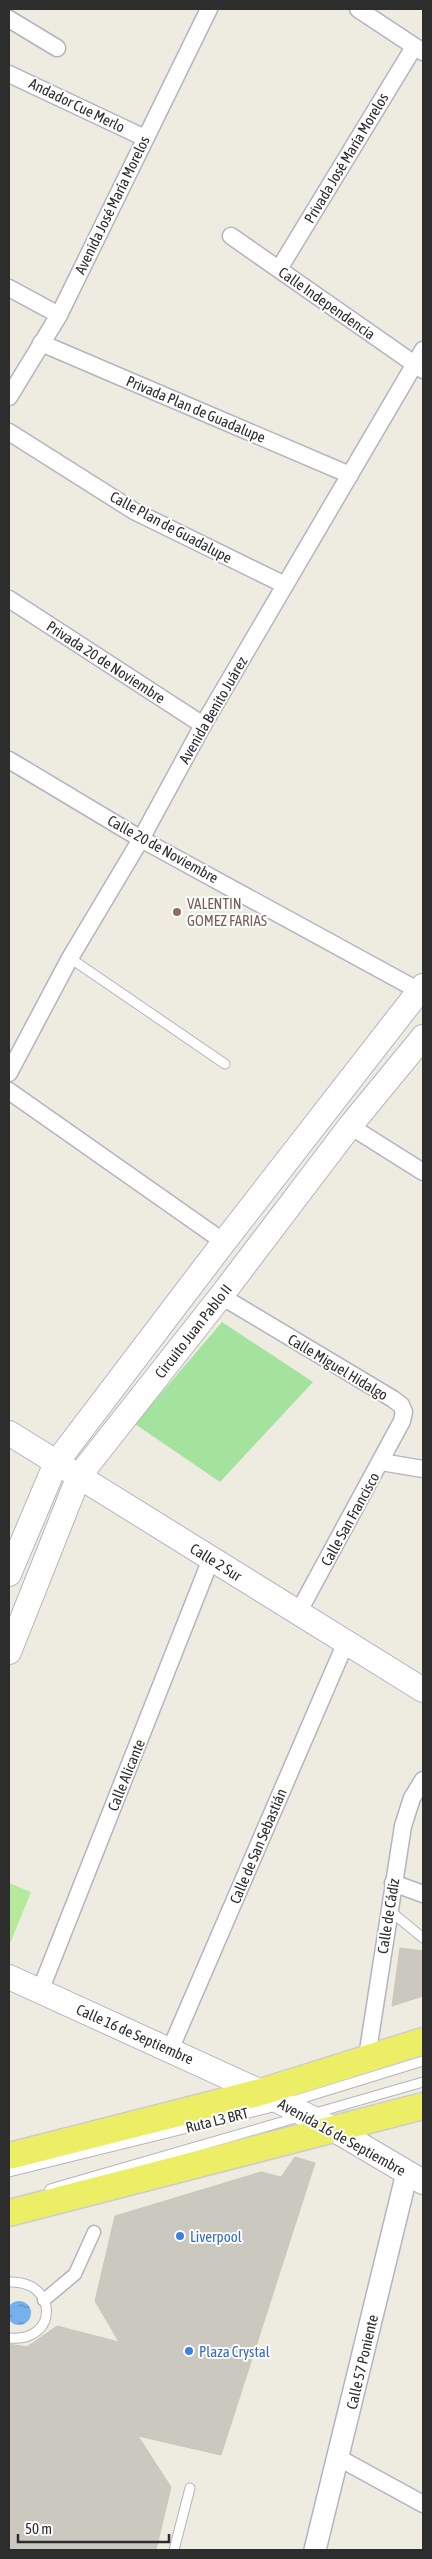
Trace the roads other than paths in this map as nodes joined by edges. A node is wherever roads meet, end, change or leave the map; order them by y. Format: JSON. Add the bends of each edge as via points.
{"nodes":[{"id":1,"x":209,"y":9,"type":"edge"},
{"id":2,"x":358,"y":9,"type":"edge"},
{"id":3,"x":9,"y":19,"type":"edge"},
{"id":4,"x":57,"y":48,"type":"dead end"},
{"id":5,"x":419,"y":50,"type":"edge"},
{"id":6,"x":9,"y":74,"type":"edge"},
{"id":7,"x":145,"y":138,"type":"junction"},
{"id":8,"x":231,"y":236,"type":"dead end"},
{"id":9,"x":279,"y":269,"type":"junction"},
{"id":10,"x":9,"y":288,"type":"edge"},
{"id":11,"x":58,"y":315,"type":"junction"},
{"id":12,"x":41,"y":343,"type":"junction"},
{"id":13,"x":423,"y":350,"type":"edge"},
{"id":14,"x":419,"y":367,"type":"edge"},
{"id":15,"x":9,"y":397,"type":"edge"},
{"id":16,"x":9,"y":432,"type":"edge"},
{"id":17,"x":350,"y":475,"type":"junction"},
{"id":18,"x":285,"y":585,"type":"junction"},
{"id":19,"x":9,"y":599,"type":"edge"},
{"id":20,"x":203,"y":725,"type":"junction"},
{"id":21,"x":9,"y":760,"type":"edge"},
{"id":22,"x":141,"y":839,"type":"junction"},
{"id":23,"x":70,"y":958,"type":"junction"},
{"id":24,"x":422,"y":990,"type":"edge"},
{"id":25,"x":423,"y":1037,"type":"edge"},
{"id":26,"x":225,"y":1064,"type":"dead end"},
{"id":27,"x":9,"y":1073,"type":"edge"},
{"id":28,"x":9,"y":1091,"type":"edge"},
{"id":29,"x":350,"y":1126,"type":"junction"},
{"id":30,"x":423,"y":1172,"type":"edge"},
{"id":31,"x":224,"y":1242,"type":"junction"},
{"id":32,"x":220,"y":1296,"type":"junction"},
{"id":33,"x":9,"y":1433,"type":"edge"},
{"id":34,"x":381,"y":1462,"type":"junction"},
{"id":35,"x":56,"y":1463,"type":"junction"},
{"id":36,"x":423,"y":1469,"type":"edge"},
{"id":37,"x":79,"y":1476,"type":"junction"},
{"id":38,"x":211,"y":1559,"type":"junction"},
{"id":39,"x":9,"y":1574,"type":"edge"},
{"id":40,"x":298,"y":1613,"type":"junction"},
{"id":41,"x":14,"y":1623,"type":"edge"},
{"id":42,"x":346,"y":1642,"type":"junction"},
{"id":43,"x":9,"y":1652,"type":"edge"},
{"id":44,"x":423,"y":1690,"type":"edge"},
{"id":45,"x":423,"y":1780,"type":"edge"},
{"id":46,"x":393,"y":1883,"type":"junction"},
{"id":47,"x":423,"y":1894,"type":"edge"},
{"id":48,"x":389,"y":1910,"type":"junction"},
{"id":49,"x":423,"y":1938,"type":"edge"},
{"id":50,"x":9,"y":1977,"type":"edge"},
{"id":51,"x":40,"y":1991,"type":"junction"},
{"id":52,"x":423,"y":2041,"type":"edge"},
{"id":53,"x":170,"y":2050,"type":"junction"},
{"id":54,"x":367,"y":2057,"type":"junction"},
{"id":55,"x":423,"y":2061,"type":"edge"},
{"id":56,"x":423,"y":2082,"type":"edge"},
{"id":57,"x":261,"y":2092,"type":"junction"},
{"id":58,"x":284,"y":2104,"type":"junction"},
{"id":59,"x":423,"y":2106,"type":"edge"},
{"id":60,"x":305,"y":2115,"type":"junction"},
{"id":61,"x":335,"y":2130,"type":"junction"},
{"id":62,"x":9,"y":2156,"type":"edge"},
{"id":63,"x":9,"y":2172,"type":"edge"},
{"id":64,"x":415,"y":2177,"type":"edge"},
{"id":65,"x":37,"y":2193,"type":"dead end"},
{"id":66,"x":9,"y":2213,"type":"edge"},
{"id":67,"x":94,"y":2232,"type":"dead end"},
{"id":68,"x":9,"y":2282,"type":"edge"},
{"id":69,"x":44,"y":2300,"type":"junction"},
{"id":70,"x":9,"y":2338,"type":"edge"},
{"id":71,"x":339,"y":2458,"type":"junction"},
{"id":72,"x":190,"y":2488,"type":"dead end"},
{"id":73,"x":423,"y":2504,"type":"edge"},
{"id":74,"x":174,"y":2550,"type":"edge"},
{"id":75,"x":316,"y":2550,"type":"edge"}],
"edges":[{"from":1,"to":7,"type":"street","name":"Avenida José María Morelos"},
{"from":2,"to":5,"type":"street"},
{"from":3,"to":4,"type":"street"},
{"from":5,"to":9,"type":"street","name":"Privada José María Morelos"},
{"from":6,"to":7,"type":"street","name":"Andador Cue Merlo"},
{"from":7,"to":11,"type":"street","name":"Avenida José María Morelos"},
{"from":8,"to":9,"type":"street","name":"Calle Independencia"},
{"from":9,"to":14,"type":"street","name":"Calle Independencia"},
{"from":10,"to":11,"type":"street"},
{"from":11,"to":12,"type":"street","name":"Avenida José María Morelos"},
{"from":12,"to":15,"type":"street","name":"Avenida José María Morelos"},
{"from":12,"to":17,"type":"street","name":"Privada Plan de Guadalupe"},
{"from":13,"to":14,"type":"street","name":"Avenida Benito Juárez"},
{"from":14,"to":17,"type":"street","name":"Avenida Benito Juárez"},
{"from":16,"to":18,"type":"street","name":"Calle Plan de Guadalupe","via":[[134,511]]},
{"from":17,"to":18,"type":"street","name":"Avenida Benito Juárez"},
{"from":18,"to":20,"type":"street","name":"Avenida Benito Juárez"},
{"from":19,"to":20,"type":"street","name":"Privada 20 de Noviembre"},
{"from":20,"to":22,"type":"street","name":"Avenida Benito Juárez"},
{"from":21,"to":22,"type":"street","name":"Calle 20 de Noviembre"},
{"from":22,"to":23,"type":"street","name":"Avenida Benito Juárez"},
{"from":22,"to":24,"type":"street","name":"Calle 20 de Noviembre"},
{"from":23,"to":26,"type":"lane"},
{"from":23,"to":27,"type":"street","name":"Avenida Benito Juárez"},
{"from":24,"to":31,"type":"main road","name":"Circuito Juan Pablo II"},
{"from":25,"to":29,"type":"main road","name":"Circuito Juan Pablo II"},
{"from":28,"to":31,"type":"street"},
{"from":29,"to":30,"type":"street"},
{"from":29,"to":32,"type":"main road","name":"Circuito Juan Pablo II"},
{"from":31,"to":35,"type":"main road","name":"Circuito Juan Pablo II"},
{"from":32,"to":34,"type":"street","name":"Calle Miguel Hidalgo","via":[[401,1405],[404,1412],[402,1421]]},
{"from":32,"to":37,"type":"main road","name":"Circuito Juan Pablo II"},
{"from":33,"to":35,"type":"main road","name":"Calle 2 Sur"},
{"from":34,"to":36,"type":"street","name":"Calle San Francisco"},
{"from":34,"to":40,"type":"street","name":"Calle San Francisco"},
{"from":35,"to":37,"type":"main road","name":"Calle 2 Sur"},
{"from":35,"to":39,"type":"main road","name":"Circuito Juan Pablo II"},
{"from":37,"to":38,"type":"main road","name":"Calle 2 Sur"},
{"from":37,"to":41,"type":"main road","name":"Circuito Juan Pablo II"},
{"from":38,"to":40,"type":"main road","name":"Calle 2 Sur"},
{"from":38,"to":51,"type":"street","name":"Calle Alicante"},
{"from":40,"to":42,"type":"main road","name":"Calle 2 Sur"},
{"from":41,"to":43,"type":"main road","name":"Circuito Juan Pablo II"},
{"from":42,"to":44,"type":"main road","name":"Calle 2 Sur"},
{"from":42,"to":53,"type":"street","name":"Calle de San Sebastián"},
{"from":45,"to":46,"type":"street","name":"Calle de Cádiz","via":[[407,1812]]},
{"from":46,"to":47,"type":"street"},
{"from":46,"to":48,"type":"street","name":"Calle de Cádiz"},
{"from":48,"to":49,"type":"lane"},
{"from":48,"to":54,"type":"street","name":"Calle de Cádiz"},
{"from":50,"to":51,"type":"main road","name":"Calle 16 de Septiembre"},
{"from":51,"to":53,"type":"main road","name":"Calle 16 de Septiembre"},
{"from":52,"to":54,"type":"main road"},
{"from":53,"to":57,"type":"main road","name":"Calle 16 de Septiembre"},
{"from":54,"to":57,"type":"main road"},
{"from":55,"to":58,"type":"lane","name":"Ruta L3 BRT"},
{"from":56,"to":60,"type":"lane"},
{"from":57,"to":58,"type":"main road","name":"Avenida 16 de Septiembre"},
{"from":57,"to":62,"type":"main road"},
{"from":58,"to":60,"type":"main road","name":"Avenida 16 de Septiembre"},
{"from":58,"to":63,"type":"lane","name":"Ruta L3 BRT"},
{"from":59,"to":61,"type":"main road"},
{"from":60,"to":61,"type":"main road","name":"Avenida 16 de Septiembre"},
{"from":60,"to":65,"type":"lane"},
{"from":61,"to":64,"type":"main road","name":"Avenida 16 de Septiembre"},
{"from":61,"to":66,"type":"main road"},
{"from":64,"to":71,"type":"street","name":"Calle 57 Poniente"},
{"from":67,"to":69,"type":"street","via":[[75,2274]]},
{"from":68,"to":69,"type":"lane","via":[[30,2284]]},
{"from":69,"to":70,"type":"lane","via":[[46,2318],[39,2330],[28,2337]]},
{"from":71,"to":73,"type":"street"},
{"from":71,"to":75,"type":"street","name":"Calle 57 Poniente"},
{"from":72,"to":74,"type":"lane"}]}
